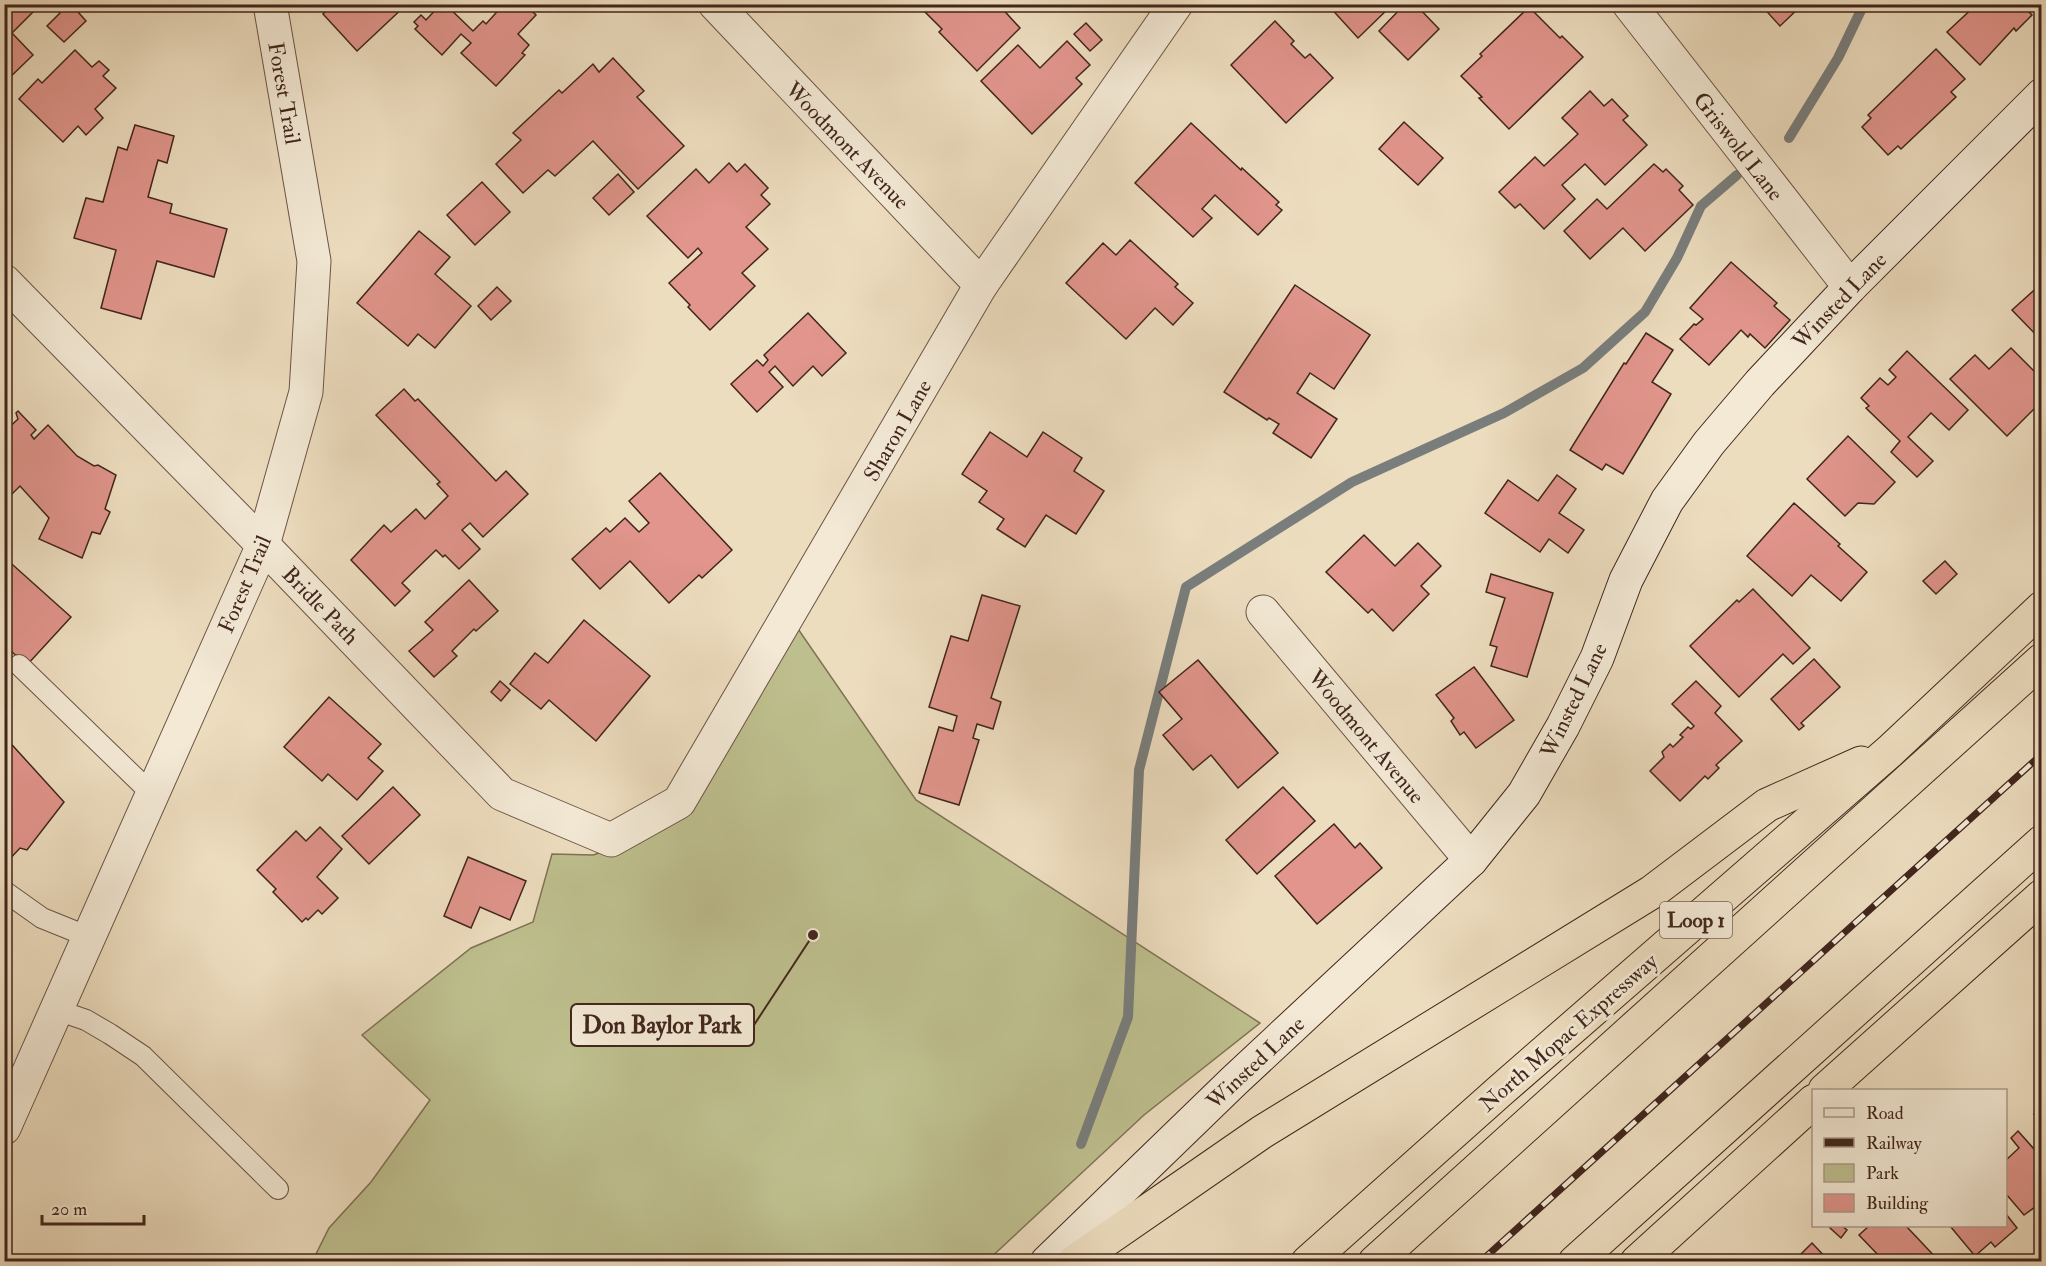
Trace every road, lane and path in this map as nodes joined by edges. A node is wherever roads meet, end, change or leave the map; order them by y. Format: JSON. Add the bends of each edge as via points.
{"nodes":[{"id":1,"x":270,"y":4,"type":"edge"},
{"id":2,"x":715,"y":4,"type":"edge"},
{"id":3,"x":1176,"y":4,"type":"edge"},
{"id":4,"x":1629,"y":4,"type":"edge"},
{"id":5,"x":2042,"y":95,"type":"edge"},
{"id":6,"x":4,"y":281,"type":"edge"},
{"id":7,"x":981,"y":285,"type":"junction"},
{"id":8,"x":1850,"y":287,"type":"junction"},
{"id":9,"x":263,"y":545,"type":"junction"},
{"id":10,"x":2042,"y":608,"type":"edge"},
{"id":11,"x":1263,"y":612,"type":"dead end"},
{"id":12,"x":2042,"y":660,"type":"edge"},
{"id":13,"x":19,"y":665,"type":"dead end"},
{"id":14,"x":1890,"y":751,"type":"junction"},
{"id":15,"x":152,"y":794,"type":"junction"},
{"id":16,"x":611,"y":840,"type":"joint"},
{"id":17,"x":2042,"y":842,"type":"edge"},
{"id":18,"x":1471,"y":860,"type":"junction"},
{"id":19,"x":4,"y":891,"type":"edge"},
{"id":20,"x":2042,"y":896,"type":"edge"},
{"id":21,"x":89,"y":937,"type":"junction"},
{"id":22,"x":57,"y":1010,"type":"junction"},
{"id":23,"x":1826,"y":1089,"type":"edge"},
{"id":24,"x":1812,"y":1103,"type":"edge"},
{"id":25,"x":4,"y":1128,"type":"edge"},
{"id":26,"x":278,"y":1189,"type":"dead end"},
{"id":27,"x":1047,"y":1262,"type":"edge"},
{"id":28,"x":1074,"y":1262,"type":"edge"},
{"id":29,"x":1308,"y":1262,"type":"edge"},
{"id":30,"x":1375,"y":1262,"type":"edge"},
{"id":31,"x":1575,"y":1262,"type":"edge"},
{"id":32,"x":1637,"y":1262,"type":"edge"}],
"edges":[{"from":1,"to":9,"type":"street","name":"Forest Trail","via":[[314,261],[306,392]]},
{"from":2,"to":7,"type":"street","name":"Woodmont Avenue"},
{"from":3,"to":7,"type":"street","name":"Sharon Lane"},
{"from":4,"to":8,"type":"street","name":"Griswold Lane"},
{"from":5,"to":8,"type":"street","name":"Winsted Lane"},
{"from":6,"to":9,"type":"street","name":"Bridle Path"},
{"from":7,"to":16,"type":"street","name":"Sharon Lane","via":[[679,802]]},
{"from":8,"to":18,"type":"street","name":"Winsted Lane","via":[[1752,391],[1667,501],[1626,580],[1597,658],[1563,726],[1524,794]]},
{"from":9,"to":15,"type":"street","name":"Forest Trail"},
{"from":9,"to":16,"type":"street","name":"Bridle Path","via":[[502,794]]},
{"from":10,"to":14,"type":"highway","name":"North Mopac Expressway","number":"Loop 1"},
{"from":11,"to":18,"type":"street","name":"Woodmont Avenue"},
{"from":12,"to":30,"type":"highway"},
{"from":13,"to":15,"type":"lane"},
{"from":14,"to":28,"type":"highway","via":[[1767,804],[1652,892],[1262,1132]]},
{"from":14,"to":29,"type":"highway","name":"North Mopac Expressway","number":"Loop 1"},
{"from":15,"to":21,"type":"street","name":"Forest Trail"},
{"from":17,"to":31,"type":"highway"},
{"from":18,"to":27,"type":"street","name":"Winsted Lane"},
{"from":19,"to":21,"type":"lane","via":[[42,918]]},
{"from":20,"to":23,"type":"highway"},
{"from":21,"to":22,"type":"street","name":"Forest Trail"},
{"from":22,"to":25,"type":"street","name":"Forest Trail"},
{"from":22,"to":26,"type":"lane","via":[[86,1020],[143,1056]]},
{"from":24,"to":32,"type":"highway"}]}
